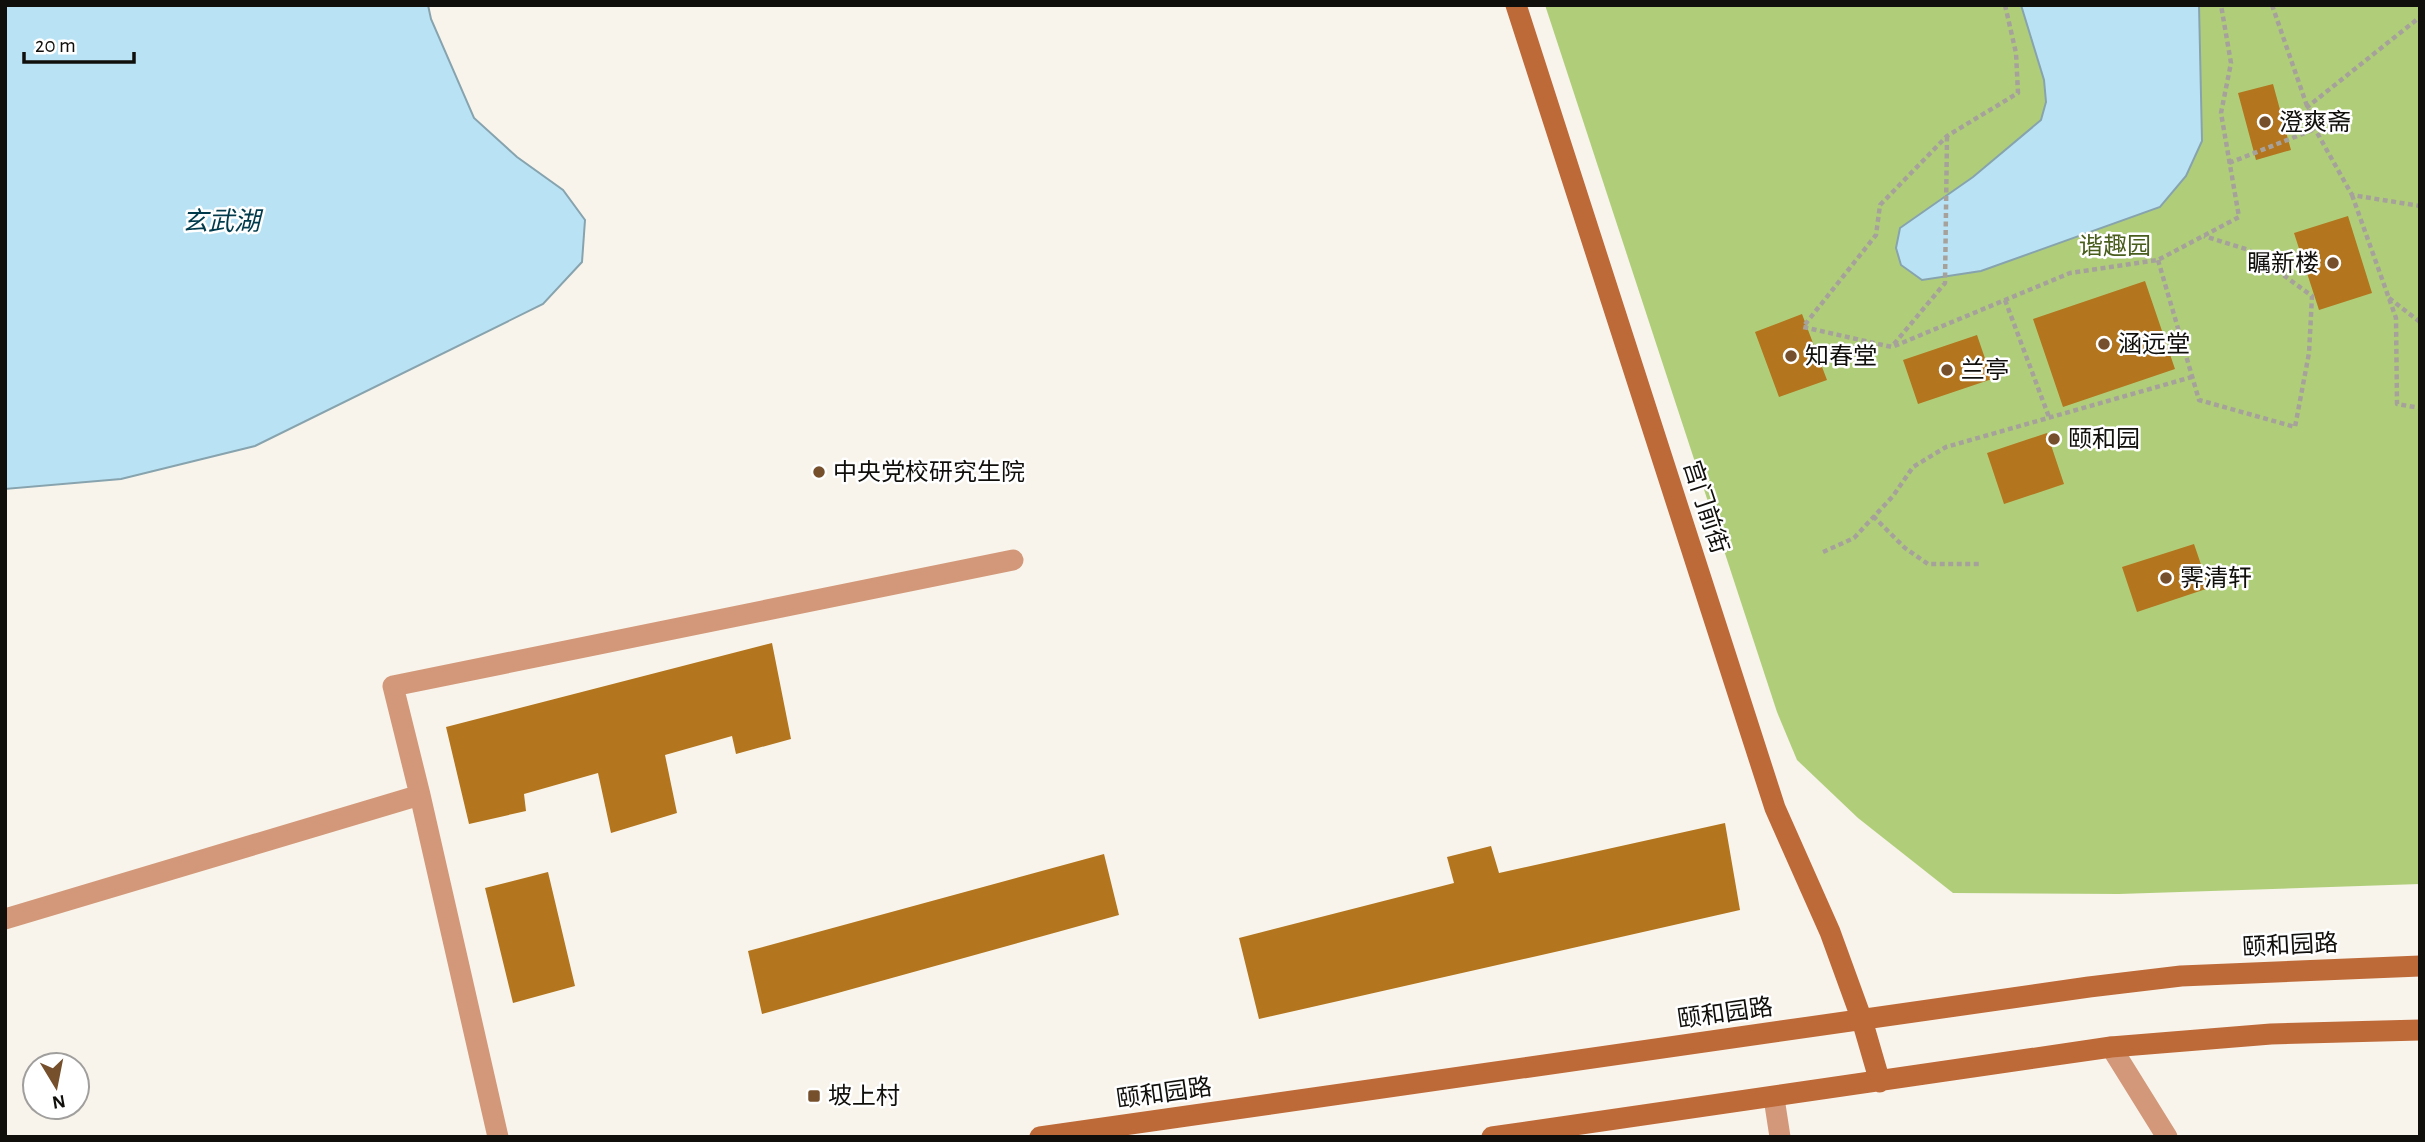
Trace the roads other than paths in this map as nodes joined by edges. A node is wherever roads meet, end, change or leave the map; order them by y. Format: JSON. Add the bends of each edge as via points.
{"nodes":[{"id":1,"x":1516,"y":5,"type":"edge"},
{"id":2,"x":1013,"y":560,"type":"dead end"},
{"id":3,"x":420,"y":795,"type":"junction"},
{"id":4,"x":5,"y":919,"type":"edge"},
{"id":5,"x":2420,"y":966,"type":"edge"},
{"id":6,"x":1862,"y":1020,"type":"junction"},
{"id":7,"x":2420,"y":1030,"type":"edge"},
{"id":8,"x":2111,"y":1047,"type":"junction"},
{"id":9,"x":1880,"y":1082,"type":"junction"},
{"id":10,"x":1774,"y":1098,"type":"junction"},
{"id":11,"x":498,"y":1137,"type":"edge"},
{"id":12,"x":1040,"y":1137,"type":"edge"},
{"id":13,"x":1492,"y":1137,"type":"edge"},
{"id":14,"x":1780,"y":1137,"type":"edge"},
{"id":15,"x":2167,"y":1137,"type":"edge"}],
"edges":[{"from":1,"to":6,"type":"main road","name":"宫门前街","via":[[1775,808],[1830,932]]},
{"from":2,"to":3,"type":"street","via":[[393,686]]},
{"from":3,"to":4,"type":"street"},
{"from":3,"to":11,"type":"street"},
{"from":5,"to":6,"type":"main road","name":"颐和园路","via":[[2181,976]]},
{"from":6,"to":9,"type":"main road","name":"宫门前街"},
{"from":6,"to":12,"type":"main road","name":"颐和园路"},
{"from":7,"to":8,"type":"main road","via":[[2271,1034]]},
{"from":8,"to":9,"type":"main road"},
{"from":8,"to":15,"type":"street"},
{"from":9,"to":10,"type":"main road"},
{"from":10,"to":13,"type":"main road"},
{"from":10,"to":14,"type":"street"}]}
